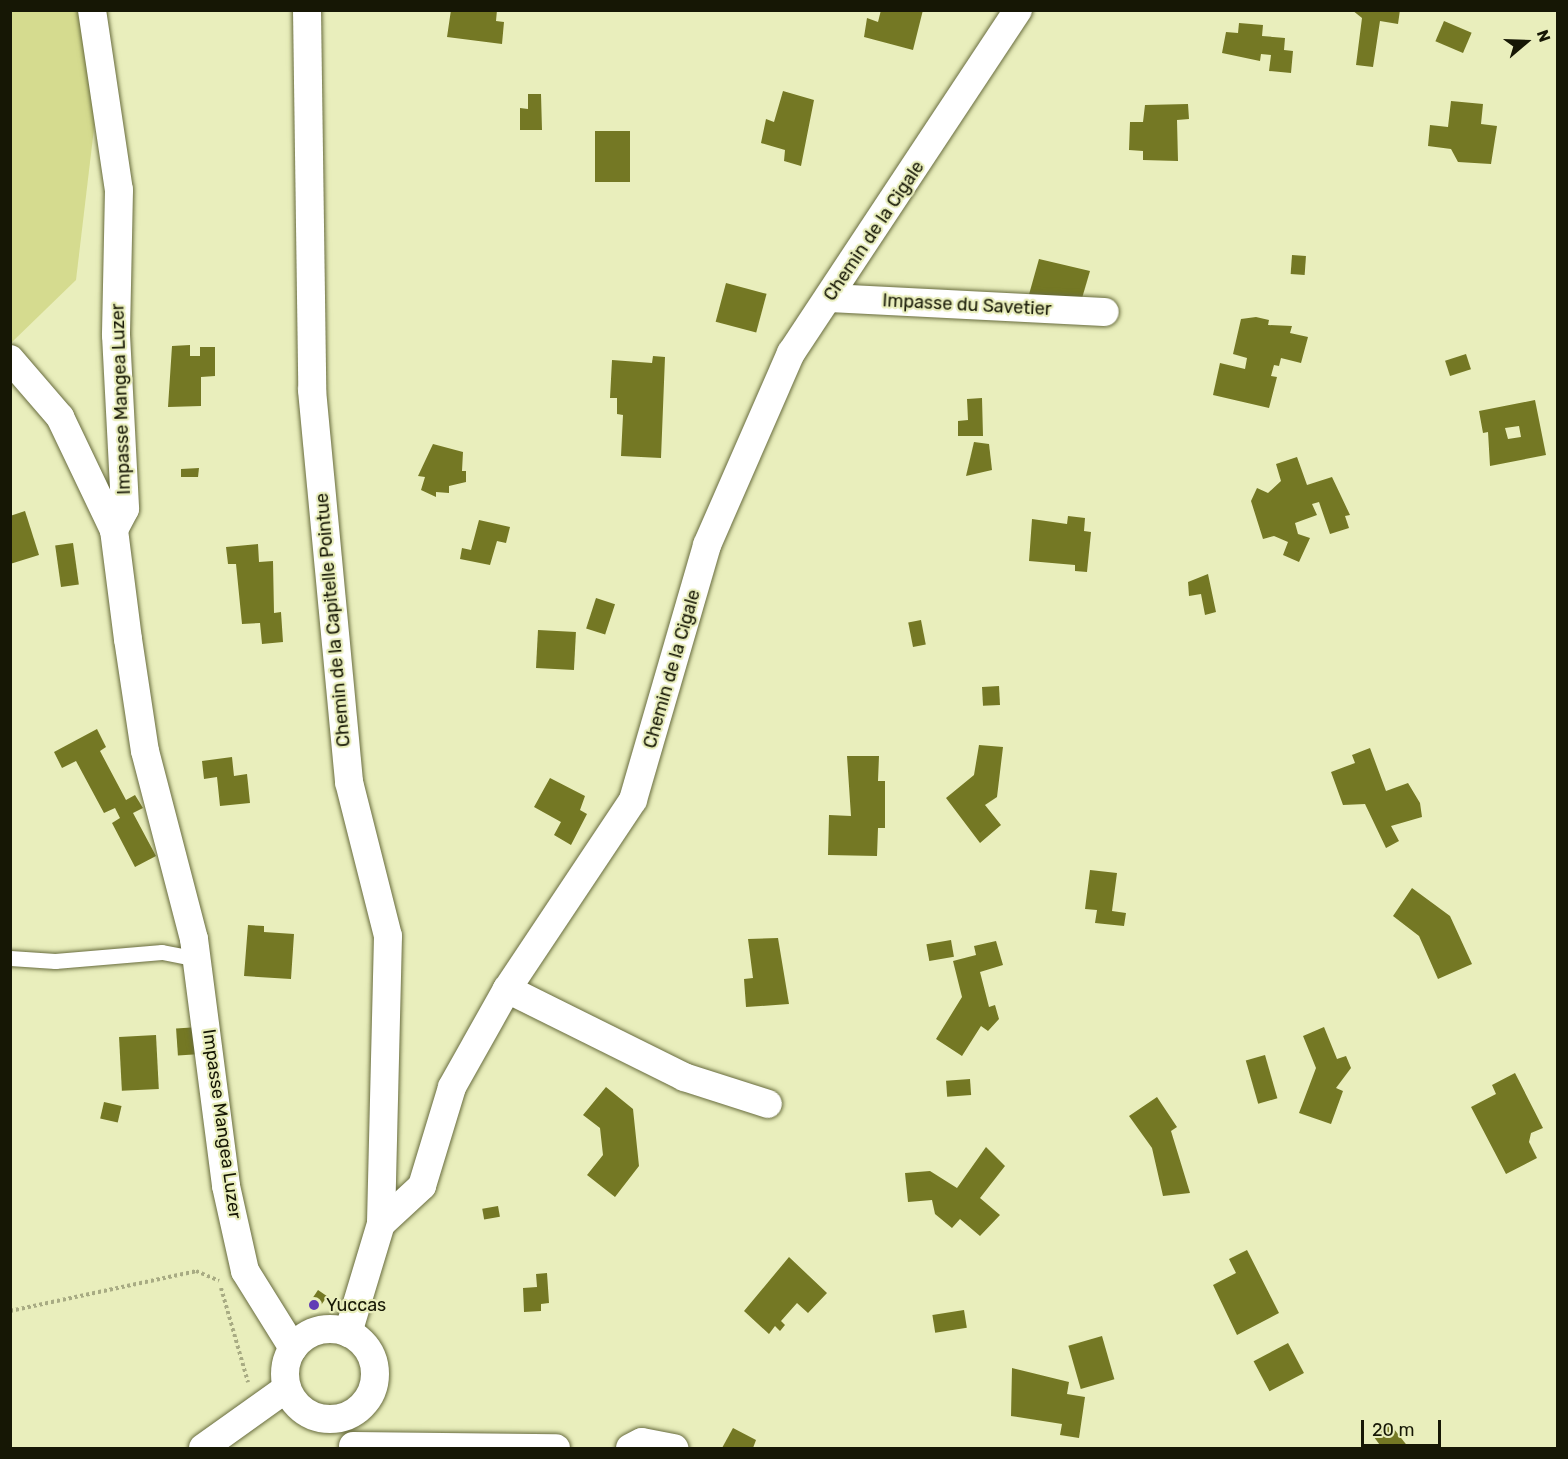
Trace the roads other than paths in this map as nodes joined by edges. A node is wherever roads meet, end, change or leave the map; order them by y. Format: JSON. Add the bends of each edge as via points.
{"nodes":[{"id":1,"x":92,"y":10,"type":"edge"},
{"id":2,"x":307,"y":10,"type":"edge"},
{"id":3,"x":1018,"y":10,"type":"edge"},
{"id":4,"x":829,"y":298,"type":"junction"},
{"id":5,"x":1105,"y":312,"type":"dead end"},
{"id":6,"x":10,"y":359,"type":"edge"},
{"id":7,"x":114,"y":530,"type":"junction"},
{"id":8,"x":10,"y":958,"type":"edge"},
{"id":9,"x":198,"y":959,"type":"junction"},
{"id":10,"x":507,"y":989,"type":"junction"},
{"id":11,"x":768,"y":1104,"type":"dead end"},
{"id":12,"x":381,"y":1224,"type":"junction"},
{"id":13,"x":348,"y":1333,"type":"junction"},
{"id":14,"x":293,"y":1348,"type":"junction"},
{"id":15,"x":287,"y":1388,"type":"junction"},
{"id":16,"x":349,"y":1415,"type":"junction"},
{"id":17,"x":353,"y":1447,"type":"edge"},
{"id":18,"x":203,"y":1449,"type":"edge"},
{"id":19,"x":556,"y":1449,"type":"edge"},
{"id":20,"x":630,"y":1449,"type":"edge"},
{"id":21,"x":674,"y":1449,"type":"edge"}],
"edges":[{"from":1,"to":7,"type":"street","name":"Impasse Mangea Luzer","via":[[119,189],[116,335],[125,509]]},
{"from":2,"to":12,"type":"street","name":"Chemin de la Capitelle Pointue","via":[[312,390],[349,782],[388,936]]},
{"from":3,"to":4,"type":"street","name":"Chemin de la Cigale"},
{"from":4,"to":5,"type":"street","name":"Impasse du Savetier"},
{"from":4,"to":10,"type":"street","name":"Chemin de la Cigale","via":[[792,353],[707,545],[633,800]]},
{"from":6,"to":7,"type":"street","via":[[60,417]]},
{"from":7,"to":9,"type":"street","name":"Impasse Mangea Luzer","via":[[145,751]]},
{"from":8,"to":9,"type":"lane","via":[[55,961],[162,952]]},
{"from":9,"to":14,"type":"street","name":"Impasse Mangea Luzer","via":[[226,1186],[245,1271]]},
{"from":10,"to":11,"type":"street","via":[[684,1077]]},
{"from":10,"to":12,"type":"street","name":"Chemin de la Cigale","via":[[452,1087],[422,1186]]},
{"from":12,"to":13,"type":"street"},
{"from":13,"to":14,"type":"street","via":[[328,1329],[308,1334]]},
{"from":13,"to":16,"type":"street","via":[[365,1345],[374,1364],[374,1384],[365,1402]]},
{"from":14,"to":15,"type":"street","via":[[285,1367]]},
{"from":15,"to":16,"type":"street","via":[[294,1401],[319,1418]]},
{"from":15,"to":18,"type":"street"},
{"from":16,"to":17,"type":"street"},
{"from":17,"to":19,"type":"street"},
{"from":20,"to":21,"type":"street","via":[[642,1442]]}]}
